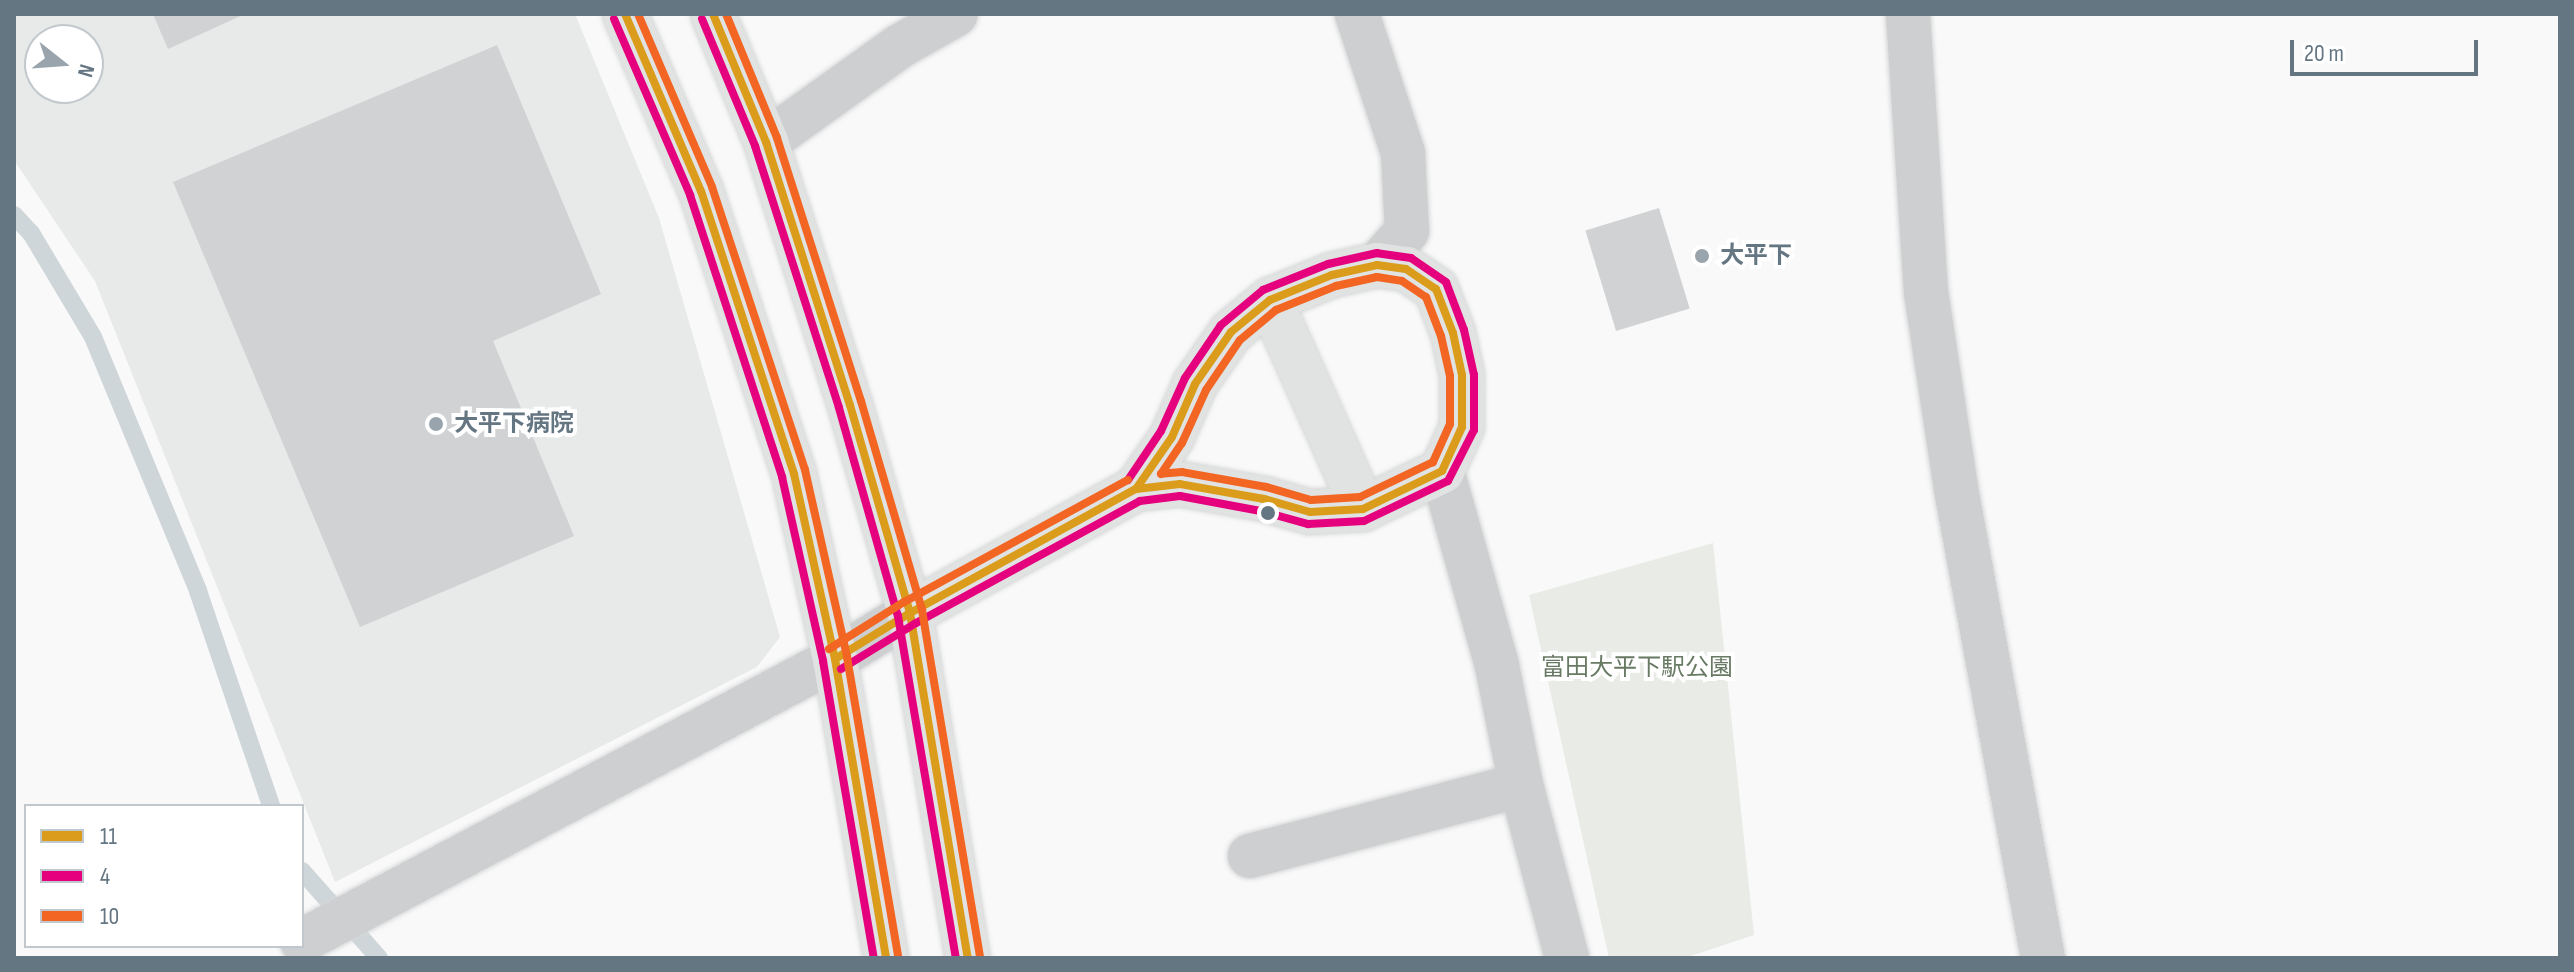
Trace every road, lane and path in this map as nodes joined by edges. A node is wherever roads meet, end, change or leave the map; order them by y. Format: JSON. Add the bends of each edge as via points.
{"nodes":[{"id":1,"x":625,"y":14,"type":"edge"},
{"id":2,"x":713,"y":14,"type":"edge"},
{"id":3,"x":956,"y":14,"type":"edge"},
{"id":4,"x":1357,"y":14,"type":"edge"},
{"id":5,"x":1908,"y":14,"type":"edge"},
{"id":6,"x":766,"y":142,"type":"junction"},
{"id":7,"x":1377,"y":265,"type":"junction"},
{"id":8,"x":1270,"y":300,"type":"junction"},
{"id":9,"x":1442,"y":471,"type":"junction"},
{"id":10,"x":1136,"y":489,"type":"junction"},
{"id":11,"x":1363,"y":509,"type":"junction"},
{"id":12,"x":910,"y":613,"type":"junction"},
{"id":13,"x":835,"y":659,"type":"junction"},
{"id":14,"x":1521,"y":785,"type":"junction"},
{"id":15,"x":1250,"y":856,"type":"dead end"},
{"id":16,"x":304,"y":940,"type":"edge"},
{"id":17,"x":290,"y":948,"type":"edge"},
{"id":18,"x":271,"y":958,"type":"edge"},
{"id":19,"x":886,"y":958,"type":"edge"},
{"id":20,"x":968,"y":958,"type":"edge"},
{"id":21,"x":1567,"y":958,"type":"edge"},
{"id":22,"x":2043,"y":958,"type":"edge"}],
"edges":[{"from":1,"to":13,"type":"main road","via":[[701,191],[794,474]]},
{"from":2,"to":6,"type":"main road"},
{"from":3,"to":6,"type":"street","via":[[900,46]]},
{"from":4,"to":7,"type":"street","via":[[1403,153],[1407,231]]},
{"from":5,"to":22,"type":"street","via":[[1926,292],[1956,489]]},
{"from":6,"to":12,"type":"main road"},
{"from":7,"to":8,"type":"main road","via":[[1332,275]]},
{"from":7,"to":9,"type":"main road","via":[[1406,269],[1436,289],[1453,333],[1462,375],[1462,427]]},
{"from":8,"to":10,"type":"main road","via":[[1231,332]]},
{"from":8,"to":11,"type":"main road"},
{"from":9,"to":11,"type":"main road"},
{"from":9,"to":14,"type":"street","via":[[1497,666]]},
{"from":10,"to":11,"type":"main road","via":[[1180,484],[1310,512]]},
{"from":10,"to":12,"type":"main road"},
{"from":12,"to":13,"type":"street"},
{"from":12,"to":20,"type":"main road"},
{"from":13,"to":16,"type":"street"},
{"from":13,"to":19,"type":"main road"},
{"from":14,"to":15,"type":"street"},
{"from":14,"to":21,"type":"street"},
{"from":17,"to":18,"type":"street"}]}
